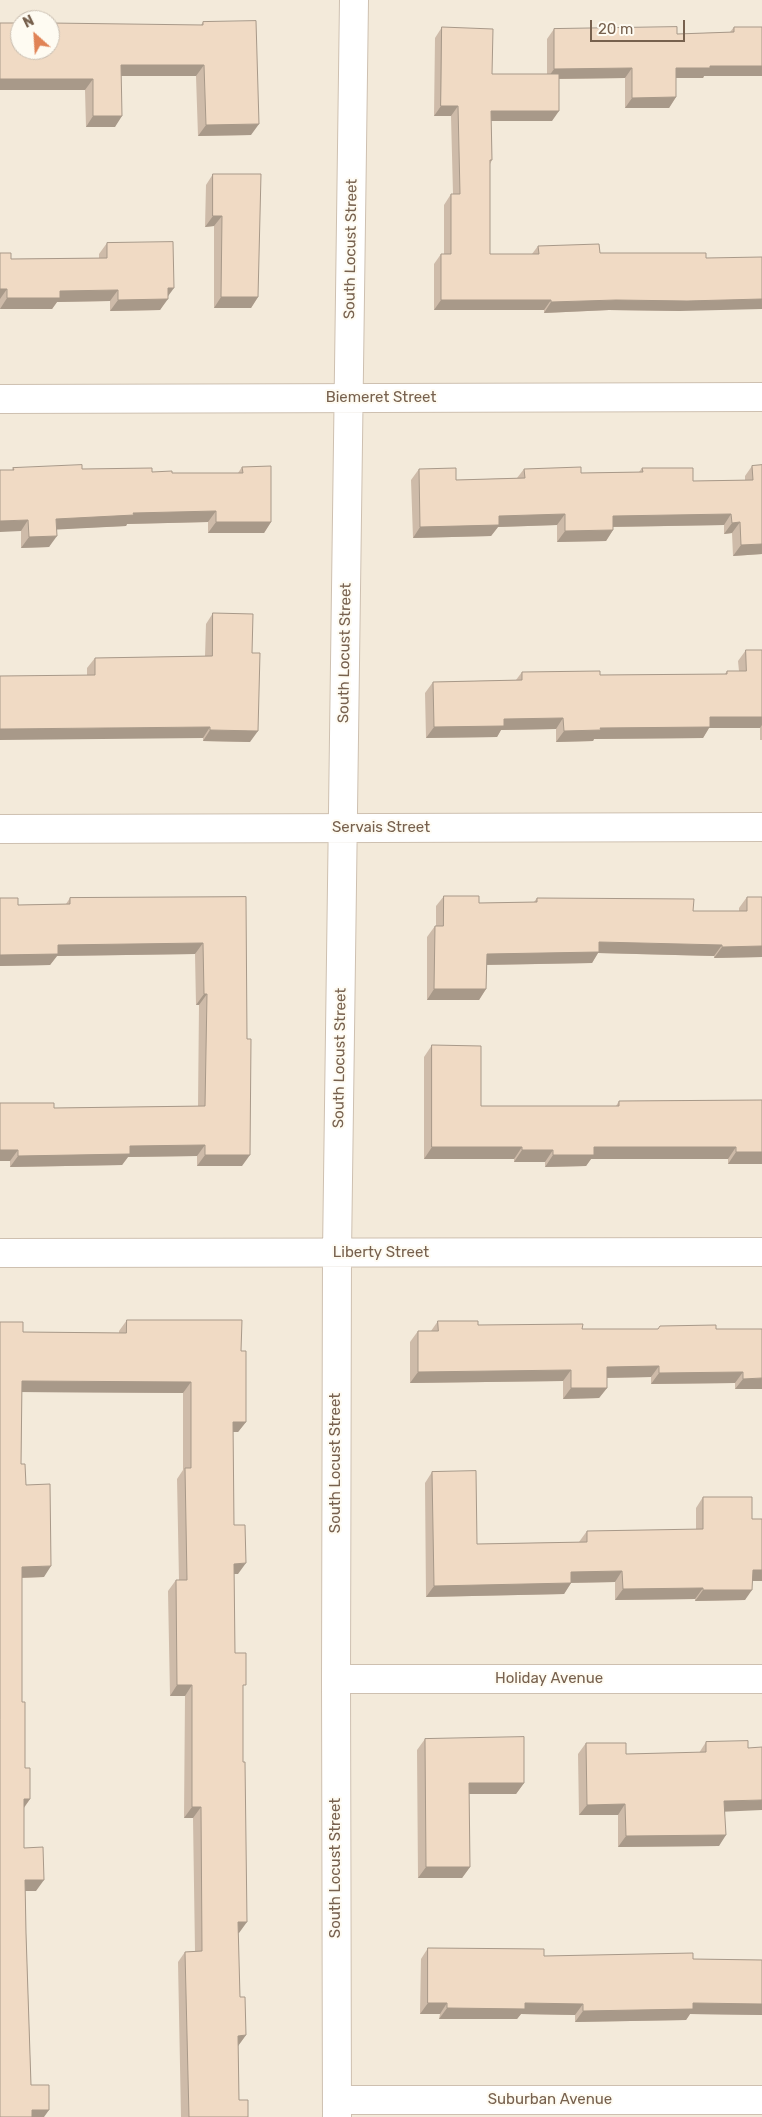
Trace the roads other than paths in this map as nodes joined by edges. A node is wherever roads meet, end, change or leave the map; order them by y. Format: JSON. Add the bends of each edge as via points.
{"nodes":[{"id":1,"x":354,"y":0,"type":"edge"},
{"id":2,"x":762,"y":396,"type":"edge"},
{"id":3,"x":348,"y":398,"type":"junction"},
{"id":4,"x":0,"y":399,"type":"edge"},
{"id":5,"x":762,"y":827,"type":"edge"},
{"id":6,"x":343,"y":828,"type":"junction"},
{"id":7,"x":0,"y":829,"type":"edge"},
{"id":8,"x":762,"y":1252,"type":"edge"},
{"id":9,"x":0,"y":1253,"type":"edge"},
{"id":10,"x":337,"y":1253,"type":"junction"},
{"id":11,"x":336,"y":1679,"type":"junction"},
{"id":12,"x":762,"y":1679,"type":"edge"},
{"id":13,"x":762,"y":2100,"type":"edge"},
{"id":14,"x":337,"y":2109,"type":"edge"}],
"edges":[{"from":1,"to":3,"type":"street","name":"South Locust Street"},
{"from":2,"to":3,"type":"street","name":"Biemeret Street"},
{"from":3,"to":4,"type":"street","name":"Biemeret Street"},
{"from":3,"to":6,"type":"street","name":"South Locust Street"},
{"from":5,"to":6,"type":"street","name":"Servais Street"},
{"from":6,"to":7,"type":"street","name":"Servais Street"},
{"from":6,"to":10,"type":"street","name":"South Locust Street"},
{"from":8,"to":10,"type":"street","name":"Liberty Street"},
{"from":9,"to":10,"type":"street","name":"Liberty Street"},
{"from":10,"to":11,"type":"street","name":"South Locust Street"},
{"from":11,"to":12,"type":"street","name":"Holiday Avenue"},
{"from":11,"to":14,"type":"street","name":"South Locust Street"},
{"from":13,"to":14,"type":"street","name":"Suburban Avenue"}]}
